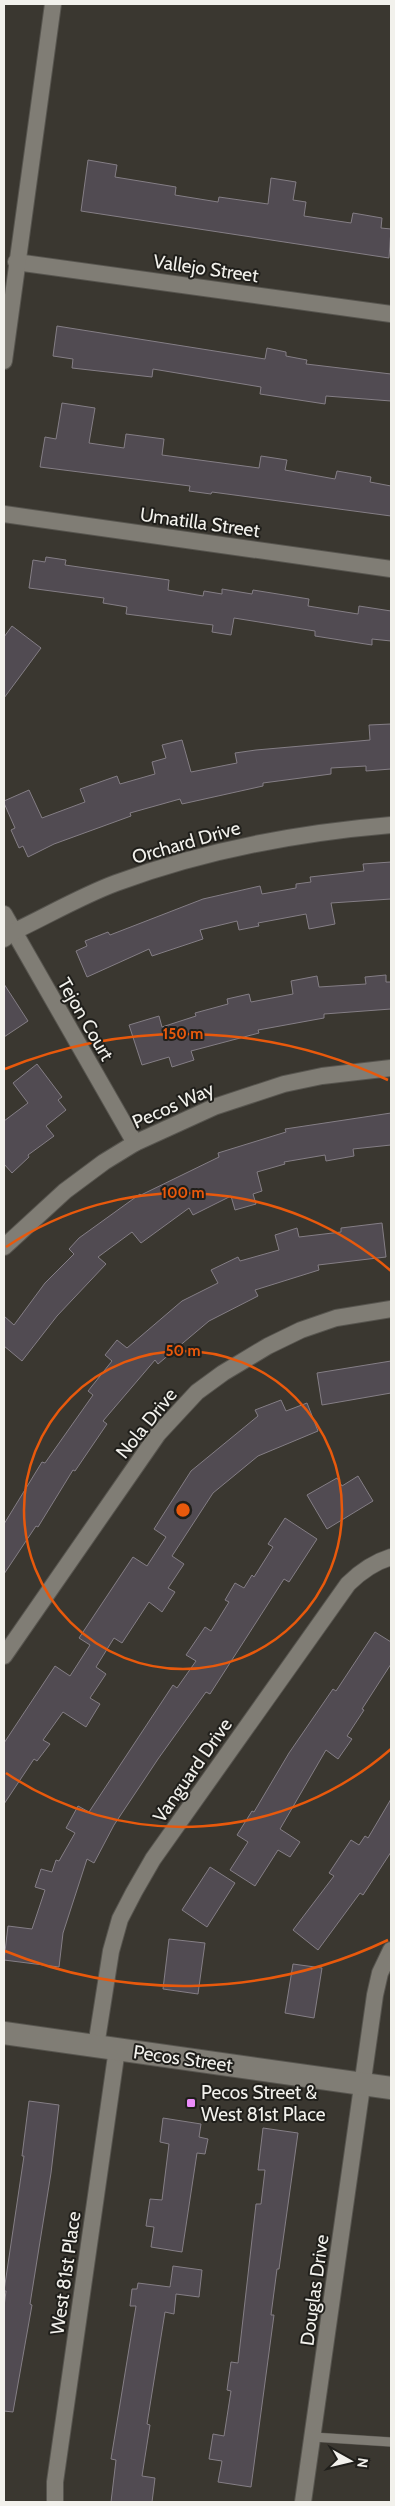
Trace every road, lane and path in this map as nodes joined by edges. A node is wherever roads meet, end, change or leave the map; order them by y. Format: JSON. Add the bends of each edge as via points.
{"nodes":[{"id":1,"x":53,"y":4,"type":"edge"},
{"id":2,"x":16,"y":262,"type":"junction"},
{"id":3,"x":391,"y":314,"type":"edge"},
{"id":4,"x":4,"y":361,"type":"edge"},
{"id":5,"x":4,"y":514,"type":"edge"},
{"id":6,"x":391,"y":569,"type":"edge"},
{"id":7,"x":391,"y":825,"type":"edge"},
{"id":8,"x":4,"y":914,"type":"edge"},
{"id":9,"x":9,"y":935,"type":"edge"},
{"id":10,"x":391,"y":1068,"type":"edge"},
{"id":11,"x":135,"y":1143,"type":"junction"},
{"id":12,"x":4,"y":1247,"type":"edge"},
{"id":13,"x":391,"y":1309,"type":"edge"},
{"id":14,"x":391,"y":1557,"type":"edge"},
{"id":15,"x":4,"y":1656,"type":"edge"},
{"id":16,"x":391,"y":1950,"type":"edge"},
{"id":17,"x":4,"y":2033,"type":"edge"},
{"id":18,"x":107,"y":2047,"type":"junction"},
{"id":19,"x":364,"y":2084,"type":"junction"},
{"id":20,"x":391,"y":2088,"type":"edge"},
{"id":21,"x":313,"y":2437,"type":"junction"},
{"id":22,"x":391,"y":2442,"type":"edge"},
{"id":23,"x":55,"y":2502,"type":"edge"},
{"id":24,"x":303,"y":2502,"type":"edge"}],
"edges":[{"from":1,"to":2,"type":"street"},
{"from":2,"to":3,"type":"street","name":"Vallejo Street"},
{"from":2,"to":4,"type":"street"},
{"from":5,"to":6,"type":"street","name":"Umatilla Street"},
{"from":7,"to":9,"type":"street","name":"Orchard Drive","via":[[324,831],[234,847],[175,863],[114,883]]},
{"from":8,"to":9,"type":"street","name":"Tejon Court"},
{"from":9,"to":11,"type":"street","name":"Tejon Court"},
{"from":10,"to":11,"type":"street","name":"Pecos Way","via":[[322,1076],[269,1088],[214,1107]]},
{"from":11,"to":12,"type":"street","name":"Pecos Way","via":[[65,1191]]},
{"from":13,"to":15,"type":"street","name":"Nola Drive","via":[[336,1318],[301,1330],[253,1355],[197,1392],[158,1434]]},
{"from":14,"to":18,"type":"street","name":"Vanguard Drive","via":[[348,1584],[153,1859],[120,1919],[111,1951]]},
{"from":16,"to":19,"type":"street","name":"Douglas Drive","via":[[374,1995]]},
{"from":17,"to":18,"type":"main road","name":"Pecos Street"},
{"from":18,"to":19,"type":"main road","name":"Pecos Street"},
{"from":18,"to":23,"type":"street","name":"West 81st Place"},
{"from":19,"to":20,"type":"main road","name":"Pecos Street"},
{"from":19,"to":21,"type":"street","name":"Douglas Drive"},
{"from":21,"to":22,"type":"lane"},
{"from":21,"to":24,"type":"street","name":"Douglas Drive"}]}
